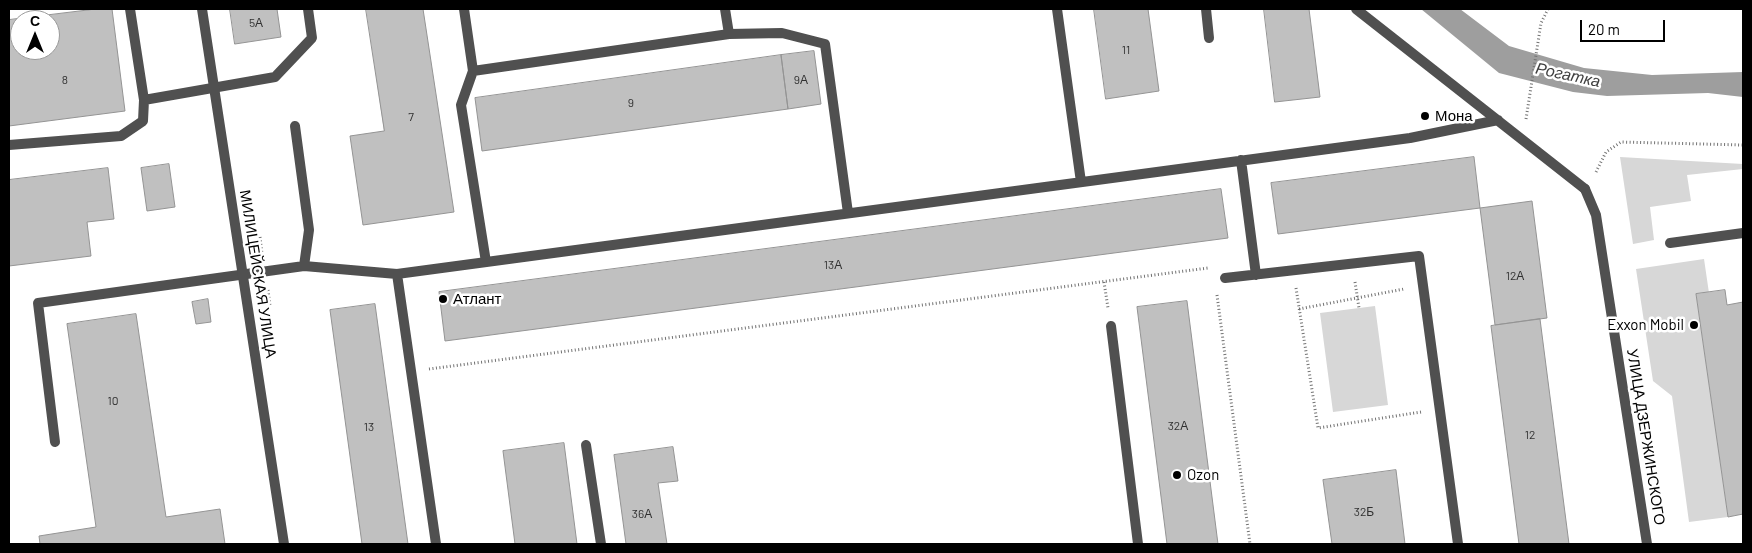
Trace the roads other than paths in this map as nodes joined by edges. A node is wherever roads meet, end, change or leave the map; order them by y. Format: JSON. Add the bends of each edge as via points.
{"nodes":[{"id":1,"x":130,"y":9,"type":"edge"},
{"id":2,"x":202,"y":9,"type":"edge"},
{"id":3,"x":308,"y":9,"type":"edge"},
{"id":4,"x":464,"y":9,"type":"edge"},
{"id":5,"x":725,"y":9,"type":"edge"},
{"id":6,"x":1057,"y":9,"type":"edge"},
{"id":7,"x":1206,"y":9,"type":"edge"},
{"id":8,"x":1356,"y":9,"type":"edge"},
{"id":9,"x":729,"y":34,"type":"junction"},
{"id":10,"x":1208,"y":38,"type":"dead end"},
{"id":11,"x":473,"y":71,"type":"junction"},
{"id":12,"x":214,"y":88,"type":"junction"},
{"id":13,"x":144,"y":100,"type":"junction"},
{"id":14,"x":1498,"y":120,"type":"junction"},
{"id":15,"x":295,"y":126,"type":"dead end"},
{"id":16,"x":9,"y":146,"type":"edge"},
{"id":17,"x":1241,"y":160,"type":"junction"},
{"id":18,"x":1081,"y":182,"type":"junction"},
{"id":19,"x":848,"y":214,"type":"junction"},
{"id":20,"x":1743,"y":233,"type":"edge"},
{"id":21,"x":1670,"y":243,"type":"dead end"},
{"id":22,"x":486,"y":262,"type":"junction"},
{"id":23,"x":304,"y":266,"type":"junction"},
{"id":24,"x":242,"y":274,"type":"junction"},
{"id":25,"x":397,"y":274,"type":"junction"},
{"id":26,"x":1256,"y":275,"type":"junction"},
{"id":27,"x":1225,"y":278,"type":"dead end"},
{"id":28,"x":1111,"y":326,"type":"road end"},
{"id":29,"x":55,"y":442,"type":"dead end"},
{"id":30,"x":586,"y":445,"type":"dead end"},
{"id":31,"x":284,"y":544,"type":"edge"},
{"id":32,"x":436,"y":544,"type":"edge"},
{"id":33,"x":601,"y":544,"type":"edge"},
{"id":34,"x":1138,"y":544,"type":"edge"},
{"id":35,"x":1458,"y":544,"type":"edge"},
{"id":36,"x":1647,"y":544,"type":"edge"}],
"edges":[{"from":1,"to":13,"type":"street"},
{"from":2,"to":12,"type":"street","name":"МИЛИЦЕЙСКАЯ УЛИЦА"},
{"from":3,"to":12,"type":"street","via":[[312,38],[275,77]]},
{"from":4,"to":11,"type":"street"},
{"from":5,"to":9,"type":"street"},
{"from":6,"to":18,"type":"street"},
{"from":7,"to":10,"type":"street"},
{"from":8,"to":14,"type":"street"},
{"from":9,"to":11,"type":"street"},
{"from":9,"to":19,"type":"street","via":[[782,33],[825,44]]},
{"from":11,"to":22,"type":"street","via":[[461,105]]},
{"from":12,"to":13,"type":"street"},
{"from":12,"to":24,"type":"street","name":"МИЛИЦЕЙСКАЯ УЛИЦА"},
{"from":13,"to":16,"type":"street","via":[[143,121],[121,136]]},
{"from":14,"to":17,"type":"street","via":[[1410,138]]},
{"from":14,"to":36,"type":"street","name":"УЛИЦА ДЗЕРЖИНСКОГО","via":[[1585,189],[1596,215]]},
{"from":15,"to":23,"type":"street","via":[[309,230]]},
{"from":17,"to":18,"type":"street"},
{"from":17,"to":26,"type":"street"},
{"from":18,"to":19,"type":"street"},
{"from":19,"to":22,"type":"street"},
{"from":20,"to":21,"type":"street"},
{"from":22,"to":25,"type":"street"},
{"from":23,"to":24,"type":"street"},
{"from":23,"to":25,"type":"street"},
{"from":24,"to":29,"type":"street","via":[[38,303]]},
{"from":24,"to":31,"type":"street","name":"МИЛИЦЕЙСКАЯ УЛИЦА"},
{"from":25,"to":32,"type":"street"},
{"from":26,"to":27,"type":"street"},
{"from":26,"to":35,"type":"street","via":[[1419,256]]},
{"from":28,"to":34,"type":"street"},
{"from":30,"to":33,"type":"street"}]}
